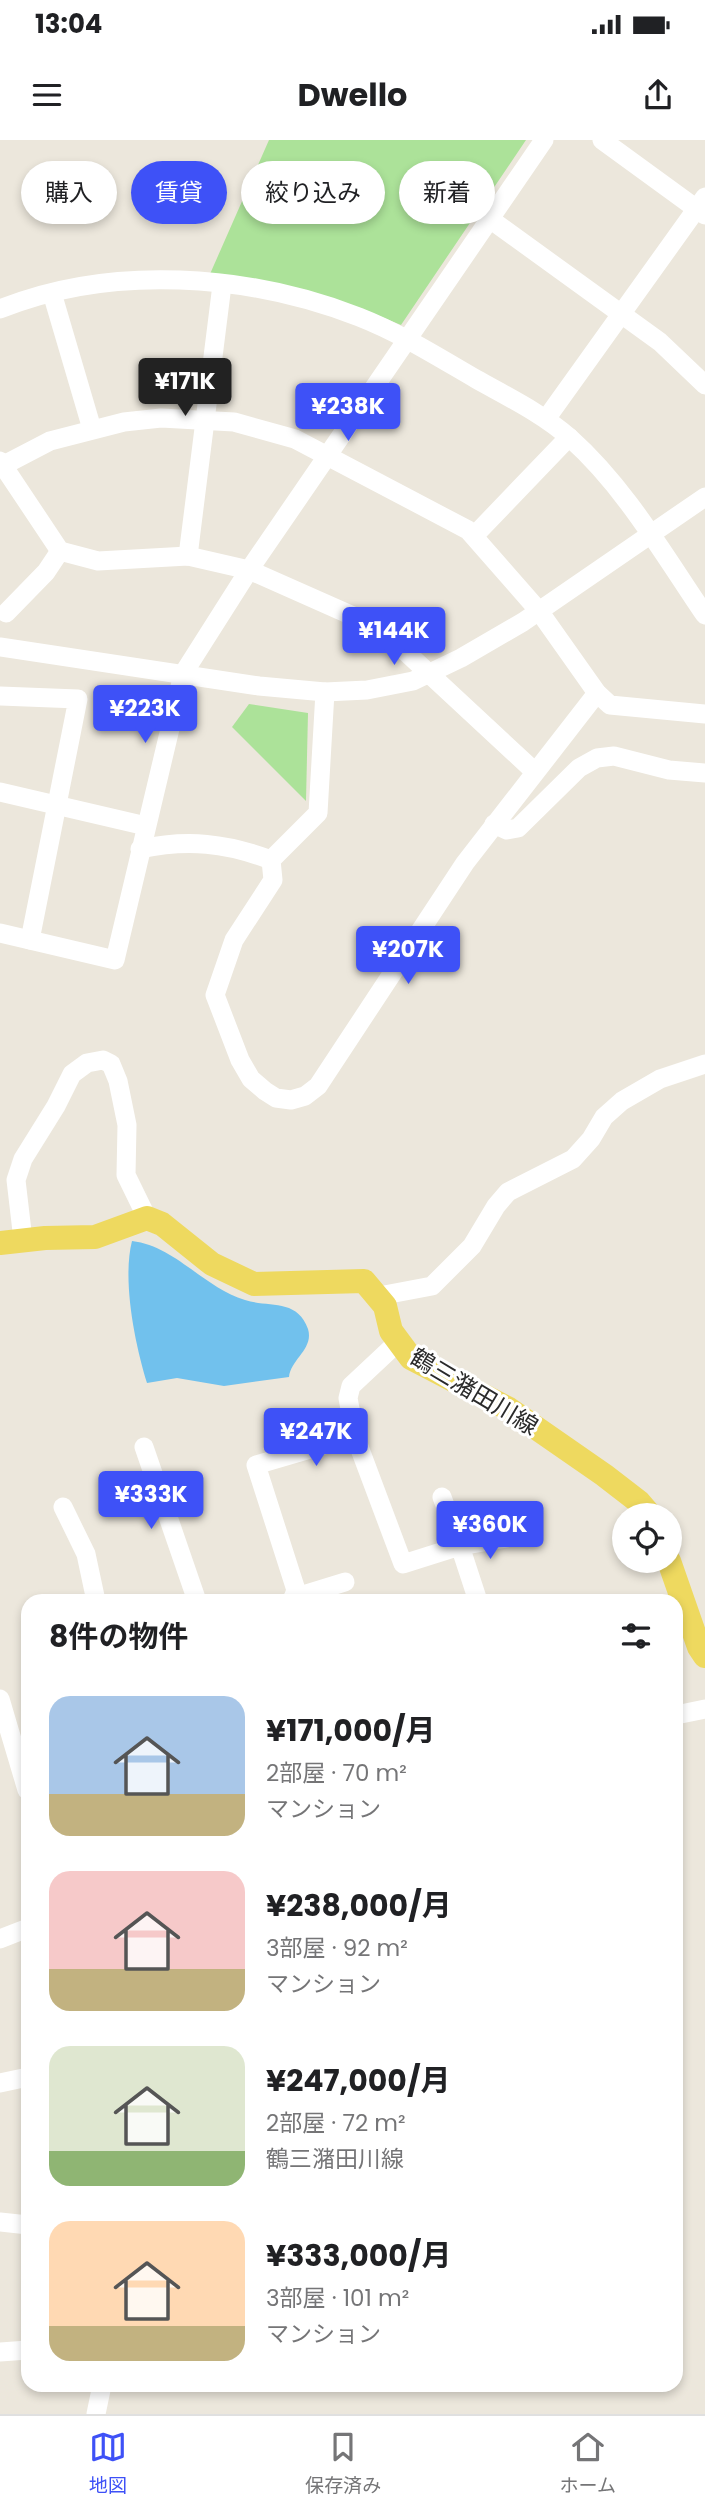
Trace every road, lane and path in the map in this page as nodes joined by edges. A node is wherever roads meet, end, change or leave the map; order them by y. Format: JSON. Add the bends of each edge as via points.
{"nodes":[{"id":1,"x":544,"y":140,"type":"edge"},
{"id":2,"x":602,"y":140,"type":"edge"},
{"id":3,"x":702,"y":207,"type":"edge"},
{"id":4,"x":495,"y":212,"type":"edge"},
{"id":5,"x":495,"y":223,"type":"edge"},
{"id":6,"x":487,"y":224,"type":"edge"},
{"id":7,"x":222,"y":285,"type":"junction"},
{"id":8,"x":52,"y":293,"type":"junction"},
{"id":9,"x":0,"y":309,"type":"edge"},
{"id":10,"x":622,"y":314,"type":"junction"},
{"id":11,"x":408,"y":340,"type":"junction"},
{"id":12,"x":705,"y":385,"type":"edge"},
{"id":13,"x":205,"y":419,"type":"junction"},
{"id":14,"x":546,"y":419,"type":"junction"},
{"id":15,"x":92,"y":429,"type":"junction"},
{"id":16,"x":569,"y":437,"type":"junction"},
{"id":17,"x":328,"y":456,"type":"junction"},
{"id":18,"x":2,"y":463,"type":"edge"},
{"id":19,"x":705,"y":497,"type":"edge"},
{"id":20,"x":649,"y":533,"type":"junction"},
{"id":21,"x":474,"y":536,"type":"junction"},
{"id":22,"x":60,"y":551,"type":"junction"},
{"id":23,"x":188,"y":556,"type":"junction"},
{"id":24,"x":249,"y":570,"type":"junction"},
{"id":25,"x":538,"y":611,"type":"junction"},
{"id":26,"x":6,"y":613,"type":"dead end"},
{"id":27,"x":705,"y":615,"type":"edge"},
{"id":28,"x":0,"y":647,"type":"edge"},
{"id":29,"x":429,"y":673,"type":"junction"},
{"id":30,"x":183,"y":674,"type":"junction"},
{"id":31,"x":325,"y":692,"type":"junction"},
{"id":32,"x":597,"y":693,"type":"junction"},
{"id":33,"x":0,"y":696,"type":"edge"},
{"id":34,"x":705,"y":714,"type":"edge"},
{"id":35,"x":534,"y":771,"type":"junction"},
{"id":36,"x":705,"y":773,"type":"edge"},
{"id":37,"x":0,"y":792,"type":"edge"},
{"id":38,"x":57,"y":805,"type":"junction"},
{"id":39,"x":494,"y":824,"type":"junction"},
{"id":40,"x":146,"y":826,"type":"junction"},
{"id":41,"x":140,"y":849,"type":"junction"},
{"id":42,"x":271,"y":860,"type":"junction"},
{"id":43,"x":0,"y":933,"type":"edge"},
{"id":44,"x":30,"y":940,"type":"junction"},
{"id":45,"x":705,"y":1064,"type":"edge"},
{"id":46,"x":147,"y":1219,"type":"junction"},
{"id":47,"x":12,"y":1241,"type":"edge"},
{"id":48,"x":379,"y":1296,"type":"junction"},
{"id":49,"x":398,"y":1342,"type":"junction"},
{"id":50,"x":355,"y":1436,"type":"junction"},
{"id":51,"x":144,"y":1447,"type":"dead end"},
{"id":52,"x":442,"y":1497,"type":"dead end"},
{"id":53,"x":640,"y":1503,"type":"edge"},
{"id":54,"x":63,"y":1507,"type":"dead end"},
{"id":55,"x":512,"y":1536,"type":"dead end"},
{"id":56,"x":460,"y":1546,"type":"junction"},
{"id":57,"x":673,"y":1573,"type":"edge"},
{"id":58,"x":345,"y":1582,"type":"dead end"},
{"id":59,"x":95,"y":1594,"type":"edge"},
{"id":60,"x":195,"y":1594,"type":"edge"},
{"id":61,"x":295,"y":1594,"type":"edge"},
{"id":62,"x":310,"y":1594,"type":"edge"},
{"id":63,"x":476,"y":1594,"type":"edge"},
{"id":64,"x":681,"y":1594,"type":"edge"},
{"id":65,"x":683,"y":1601,"type":"edge"},
{"id":66,"x":705,"y":1656,"type":"edge"},
{"id":67,"x":0,"y":1699,"type":"edge"},
{"id":68,"x":705,"y":1709,"type":"edge"},
{"id":69,"x":683,"y":1714,"type":"edge"},
{"id":70,"x":21,"y":1768,"type":"edge"},
{"id":71,"x":21,"y":1931,"type":"edge"},
{"id":72,"x":0,"y":1939,"type":"edge"},
{"id":73,"x":21,"y":2078,"type":"edge"},
{"id":74,"x":0,"y":2082,"type":"edge"},
{"id":75,"x":0,"y":2222,"type":"edge"},
{"id":76,"x":21,"y":2224,"type":"edge"},
{"id":77,"x":21,"y":2350,"type":"edge"},
{"id":78,"x":0,"y":2352,"type":"edge"},
{"id":79,"x":101,"y":2392,"type":"edge"},
{"id":80,"x":96,"y":2414,"type":"edge"}],
"edges":[{"from":1,"to":4,"type":"street"},
{"from":2,"to":3,"type":"street"},
{"from":3,"to":10,"type":"street"},
{"from":5,"to":10,"type":"street"},
{"from":6,"to":11,"type":"street"},
{"from":7,"to":8,"type":"street","via":[[138,280]]},
{"from":7,"to":11,"type":"street","via":[[310,301]]},
{"from":7,"to":13,"type":"street"},
{"from":8,"to":9,"type":"street"},
{"from":8,"to":15,"type":"street"},
{"from":10,"to":12,"type":"street","via":[[677,356]]},
{"from":10,"to":14,"type":"street"},
{"from":11,"to":14,"type":"street"},
{"from":11,"to":17,"type":"street"},
{"from":13,"to":15,"type":"street","via":[[161,418]]},
{"from":13,"to":17,"type":"street","via":[[262,428]]},
{"from":13,"to":23,"type":"street"},
{"from":14,"to":16,"type":"street"},
{"from":15,"to":18,"type":"street","via":[[50,441]]},
{"from":16,"to":20,"type":"street","via":[[598,466]]},
{"from":16,"to":21,"type":"street"},
{"from":17,"to":21,"type":"street","via":[[453,520]]},
{"from":17,"to":24,"type":"street"},
{"from":18,"to":22,"type":"street"},
{"from":19,"to":20,"type":"street"},
{"from":20,"to":25,"type":"street"},
{"from":20,"to":27,"type":"street"},
{"from":21,"to":25,"type":"street"},
{"from":22,"to":23,"type":"street","via":[[98,561]]},
{"from":22,"to":26,"type":"street"},
{"from":23,"to":24,"type":"street"},
{"from":24,"to":29,"type":"street","via":[[380,628]]},
{"from":24,"to":30,"type":"street"},
{"from":25,"to":29,"type":"street"},
{"from":25,"to":32,"type":"street"},
{"from":28,"to":30,"type":"street"},
{"from":29,"to":31,"type":"street","via":[[367,690]]},
{"from":29,"to":35,"type":"street"},
{"from":30,"to":31,"type":"street"},
{"from":30,"to":40,"type":"street"},
{"from":31,"to":42,"type":"street","via":[[318,813]]},
{"from":32,"to":34,"type":"street","via":[[619,708]]},
{"from":32,"to":35,"type":"street"},
{"from":33,"to":38,"type":"street","via":[[78,699]]},
{"from":35,"to":39,"type":"street"},
{"from":36,"to":39,"type":"street","via":[[668,770],[614,756],[597,758],[579,768],[518,828],[508,830]]},
{"from":37,"to":38,"type":"street"},
{"from":38,"to":40,"type":"street"},
{"from":38,"to":44,"type":"street"},
{"from":39,"to":42,"type":"street","via":[[318,1086],[291,1100],[276,1098],[251,1079],[233,1046],[215,995],[234,940],[273,880]]},
{"from":40,"to":41,"type":"street"},
{"from":41,"to":42,"type":"street","via":[[190,842],[218,844]]},
{"from":41,"to":44,"type":"street","via":[[115,960]]},
{"from":43,"to":44,"type":"street"},
{"from":45,"to":48,"type":"street","via":[[660,1079],[622,1101],[573,1159],[508,1192],[472,1246],[432,1286]]},
{"from":46,"to":47,"type":"main road","via":[[95,1237]]},
{"from":46,"to":47,"type":"street","via":[[126,1175],[127,1125],[118,1081],[111,1064],[103,1060],[87,1063],[72,1074],[23,1159],[16,1180]]},
{"from":46,"to":48,"type":"main road","via":[[162,1224],[212,1265],[254,1284],[354,1280],[364,1281]]},
{"from":48,"to":49,"type":"main road","name":"鶴三潴田川線"},
{"from":49,"to":50,"type":"street","via":[[351,1386],[348,1398]]},
{"from":49,"to":53,"type":"main road","name":"鶴三潴田川線","via":[[411,1358],[520,1416]]},
{"from":50,"to":56,"type":"street","via":[[403,1564]]},
{"from":50,"to":61,"type":"street","via":[[256,1465]]},
{"from":51,"to":60,"type":"street"},
{"from":52,"to":56,"type":"street"},
{"from":54,"to":59,"type":"street","via":[[86,1554]]},
{"from":55,"to":56,"type":"street"},
{"from":56,"to":63,"type":"street"},
{"from":57,"to":64,"type":"main road"},
{"from":58,"to":62,"type":"street"},
{"from":65,"to":66,"type":"main road"},
{"from":67,"to":70,"type":"street"},
{"from":68,"to":69,"type":"street"},
{"from":71,"to":72,"type":"street"},
{"from":73,"to":74,"type":"street"},
{"from":75,"to":76,"type":"street"},
{"from":77,"to":78,"type":"street"},
{"from":79,"to":80,"type":"street"}]}
